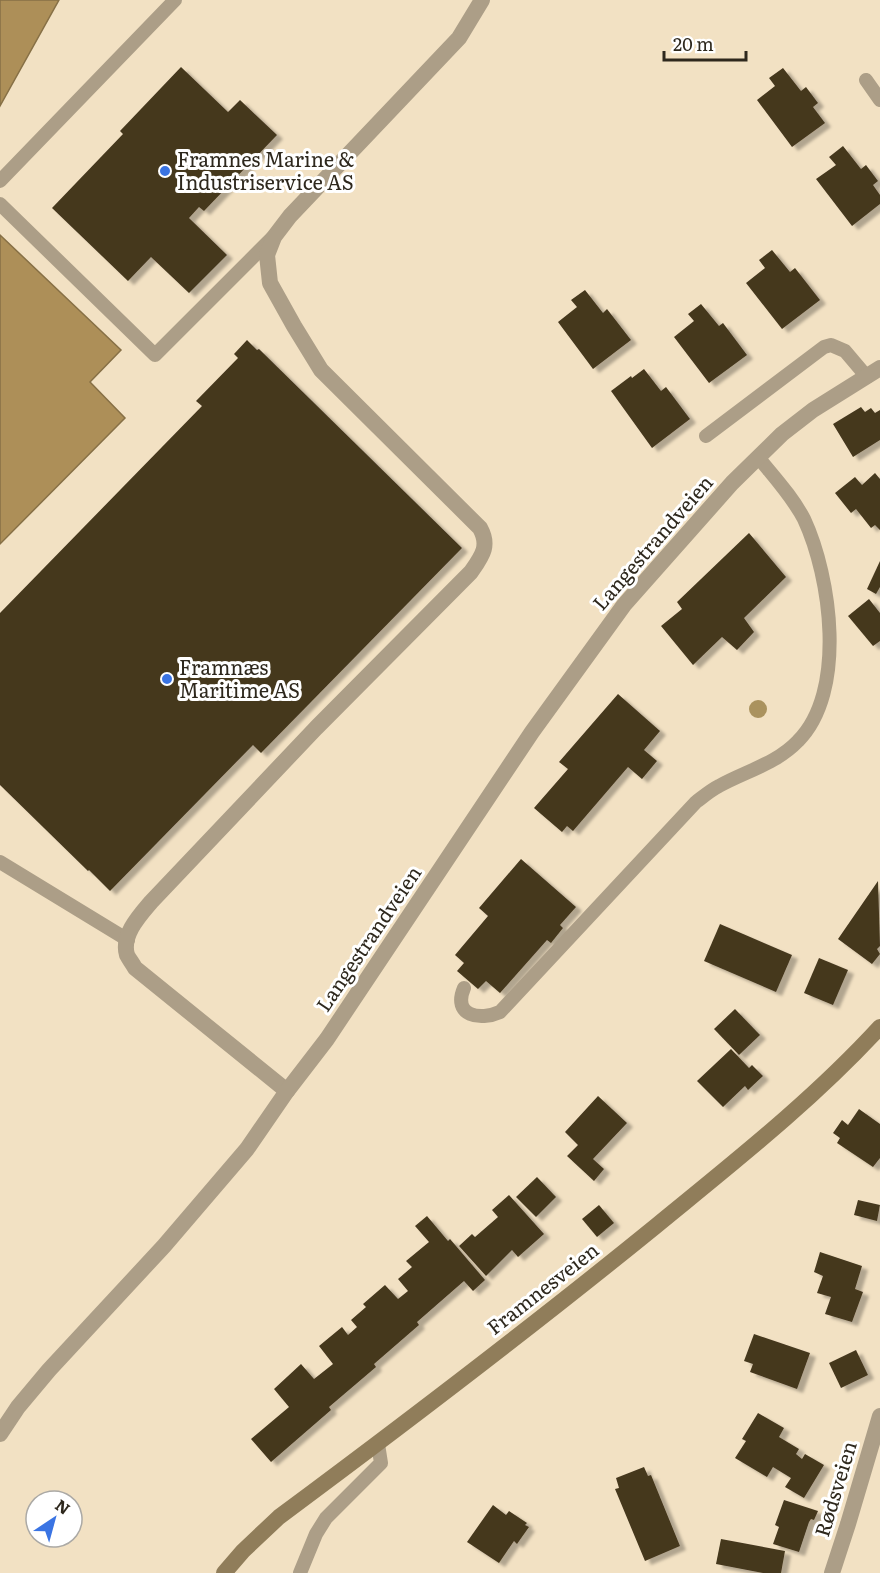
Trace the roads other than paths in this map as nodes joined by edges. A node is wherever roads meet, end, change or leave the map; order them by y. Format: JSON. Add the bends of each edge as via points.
{"nodes":[{"id":1,"x":175,"y":0,"type":"edge"},
{"id":2,"x":482,"y":0,"type":"edge"},
{"id":3,"x":866,"y":80,"type":"dead end"},
{"id":4,"x":880,"y":100,"type":"edge"},
{"id":5,"x":0,"y":182,"type":"edge"},
{"id":6,"x":0,"y":204,"type":"edge"},
{"id":7,"x":274,"y":237,"type":"junction"},
{"id":8,"x":874,"y":373,"type":"edge"},
{"id":9,"x":706,"y":436,"type":"dead end"},
{"id":10,"x":758,"y":457,"type":"junction"},
{"id":11,"x":0,"y":862,"type":"edge"},
{"id":12,"x":128,"y":940,"type":"junction"},
{"id":13,"x":464,"y":988,"type":"dead end"},
{"id":14,"x":880,"y":1027,"type":"edge"},
{"id":15,"x":287,"y":1091,"type":"junction"},
{"id":16,"x":880,"y":1416,"type":"edge"},
{"id":17,"x":0,"y":1434,"type":"edge"},
{"id":18,"x":378,"y":1444,"type":"junction"},
{"id":19,"x":224,"y":1573,"type":"edge"},
{"id":20,"x":300,"y":1573,"type":"edge"},
{"id":21,"x":832,"y":1573,"type":"edge"}],
"edges":[{"from":1,"to":5,"type":"lane"},
{"from":2,"to":7,"type":"street","via":[[459,38]]},
{"from":3,"to":4,"type":"lane"},
{"from":6,"to":7,"type":"lane","via":[[155,355]]},
{"from":7,"to":12,"type":"street","via":[[267,255],[270,283],[321,370],[480,528],[486,538],[483,555],[471,572],[151,902],[132,924]]},
{"from":8,"to":9,"type":"lane","via":[[845,351],[831,345],[824,347]]},
{"from":8,"to":10,"type":"street","name":"Langestrandveien","via":[[813,410]]},
{"from":10,"to":13,"type":"lane","via":[[796,506],[819,555],[829,649],[825,690],[813,721],[799,741],[781,756],[718,786],[696,802],[500,1012],[473,1016],[461,1002]]},
{"from":10,"to":15,"type":"street","name":"Langestrandveien","via":[[624,605],[526,741],[340,1020]]},
{"from":11,"to":12,"type":"lane"},
{"from":12,"to":15,"type":"street","via":[[126,953],[135,968]]},
{"from":14,"to":18,"type":"main road","name":"Framnesveien","via":[[755,1146],[540,1320]]},
{"from":15,"to":17,"type":"street","name":"Langestrandveien","via":[[248,1149],[49,1370]]},
{"from":16,"to":21,"type":"street","name":"Rødsveien"},
{"from":18,"to":19,"type":"main road","name":"Framnesveien","via":[[279,1517]]},
{"from":18,"to":20,"type":"lane","via":[[381,1463],[326,1518]]}]}
